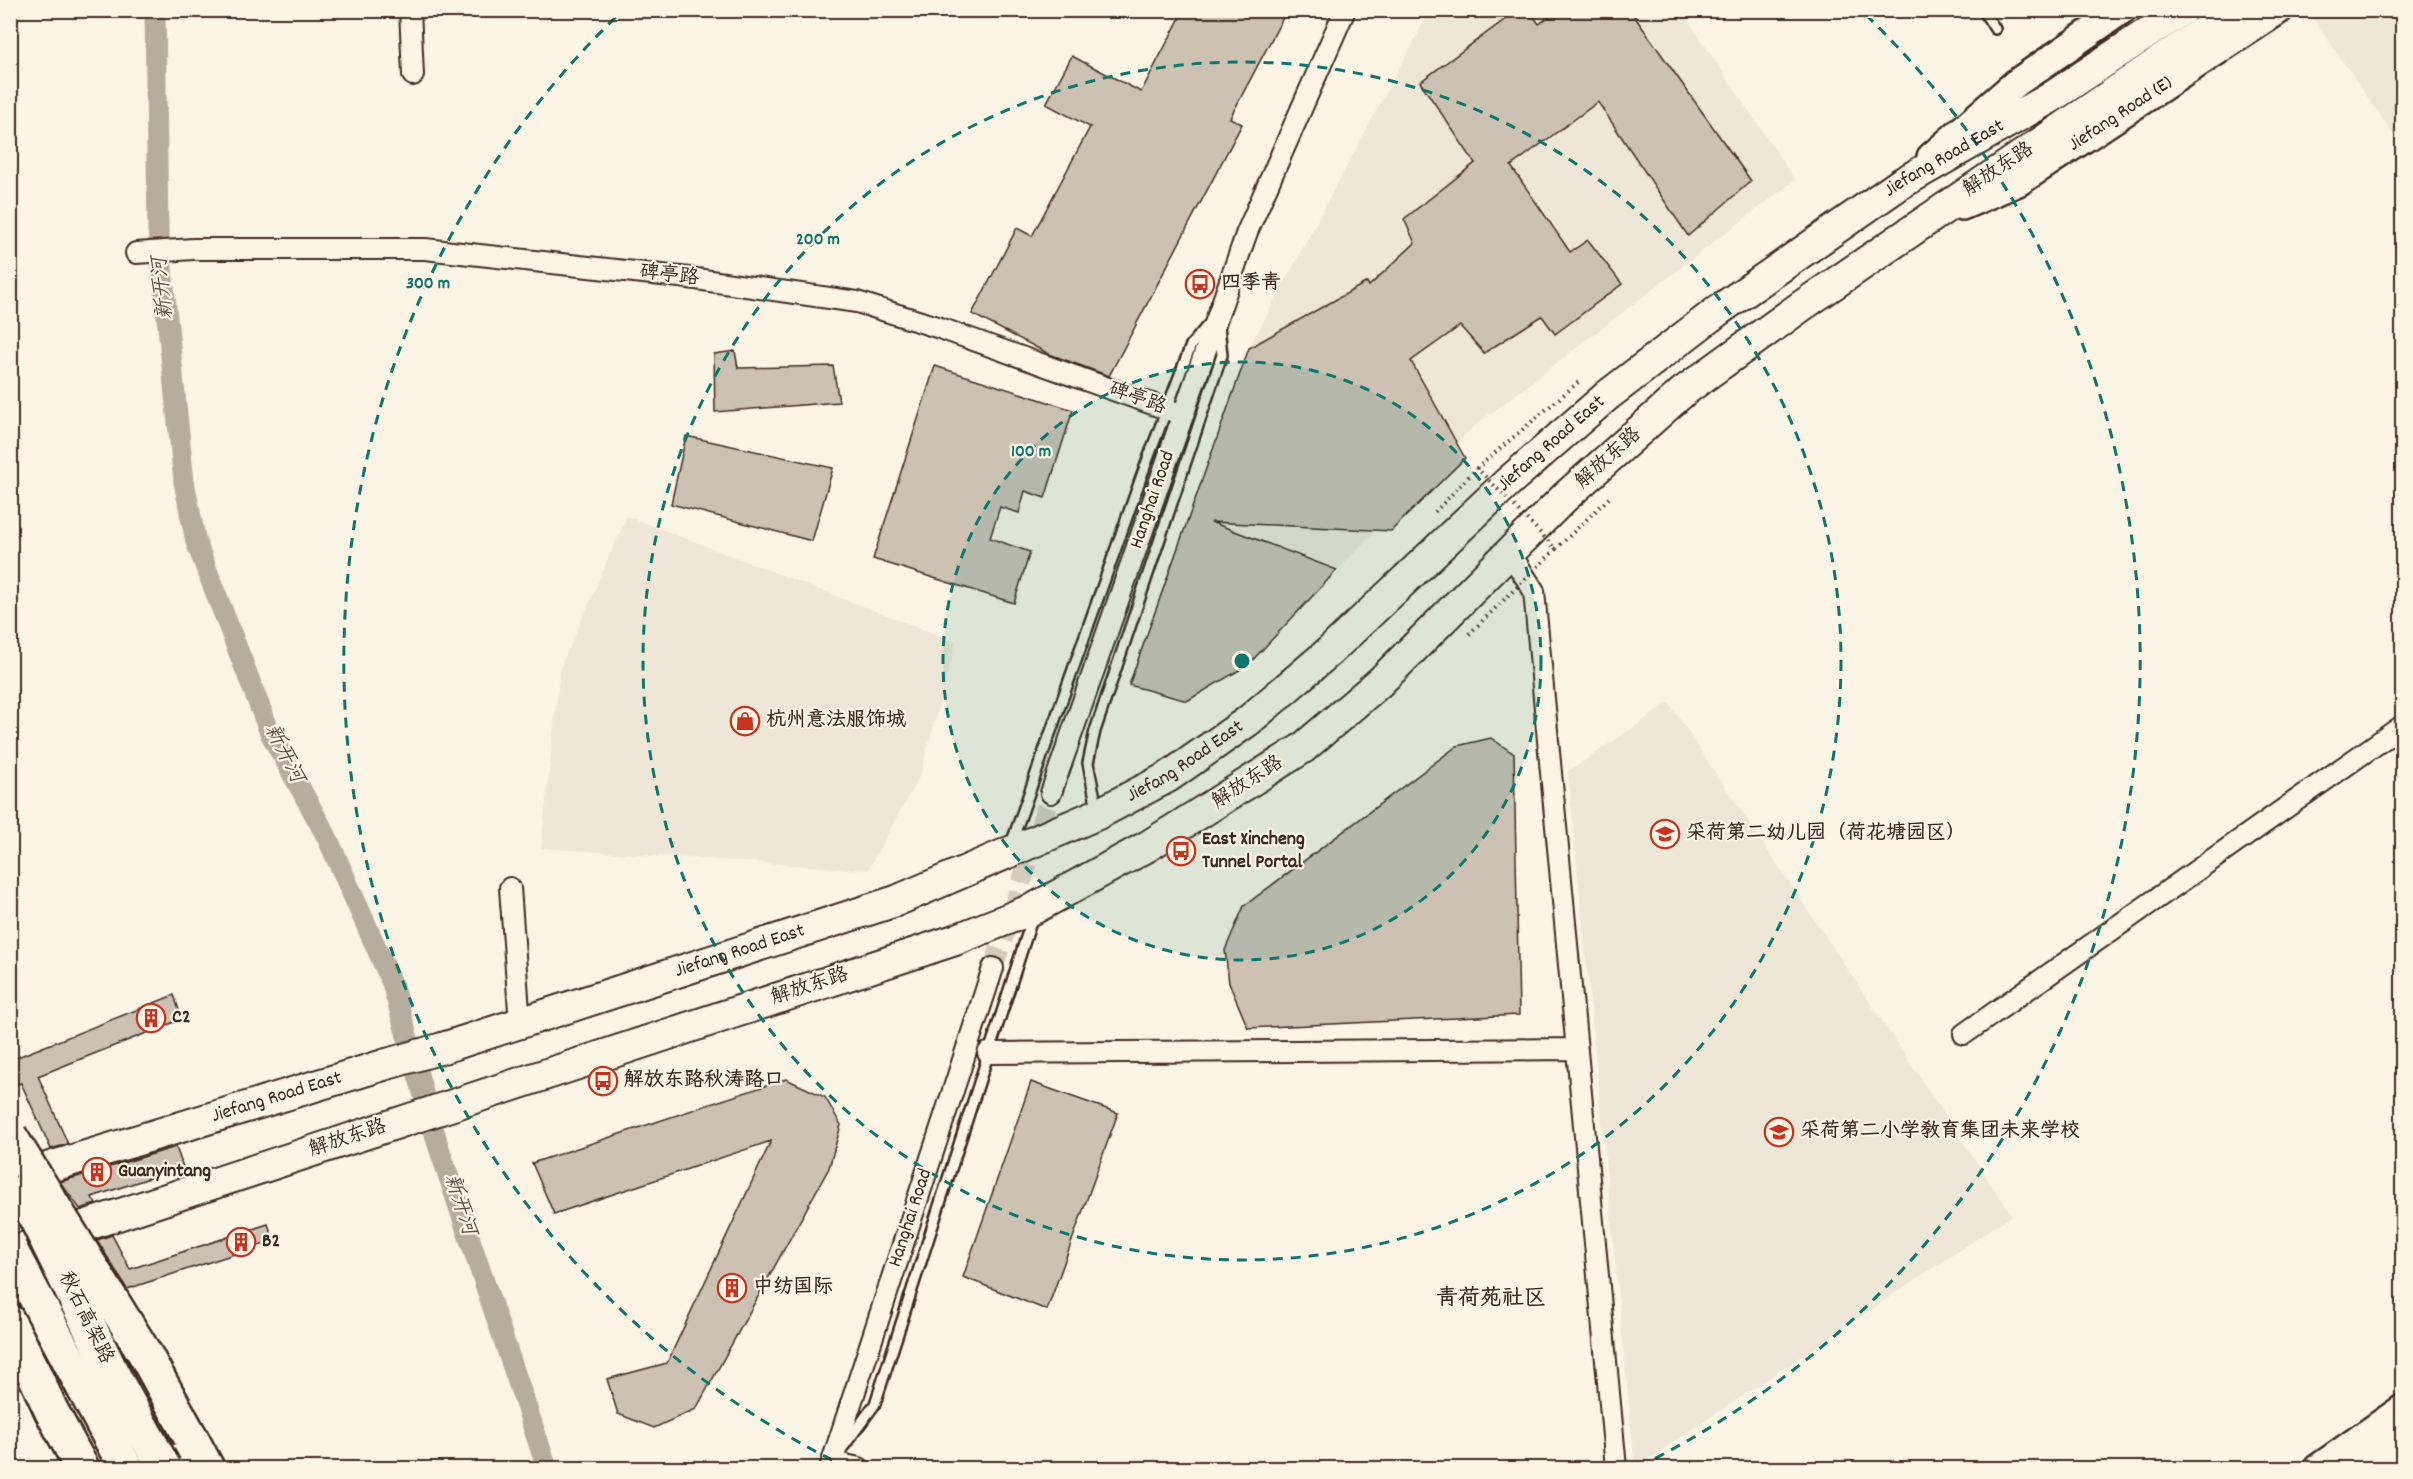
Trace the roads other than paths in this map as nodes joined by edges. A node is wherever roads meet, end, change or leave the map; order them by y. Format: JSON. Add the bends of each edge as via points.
{"nodes":[{"id":1,"x":410,"y":10,"type":"edge"},
{"id":2,"x":1983,"y":10,"type":"edge"},
{"id":3,"x":2122,"y":10,"type":"edge"},
{"id":4,"x":2182,"y":10,"type":"edge"},
{"id":5,"x":2235,"y":10,"type":"edge"},
{"id":6,"x":2279,"y":10,"type":"edge"},
{"id":7,"x":1342,"y":12,"type":"edge"},
{"id":8,"x":1995,"y":29,"type":"dead end"},
{"id":9,"x":413,"y":75,"type":"dead end"},
{"id":10,"x":1900,"y":184,"type":"junction"},
{"id":11,"x":1925,"y":221,"type":"junction"},
{"id":12,"x":136,"y":253,"type":"dead end"},
{"id":13,"x":1218,"y":315,"type":"junction"},
{"id":14,"x":1175,"y":412,"type":"junction"},
{"id":15,"x":1509,"y":553,"type":"junction"},
{"id":16,"x":2403,"y":726,"type":"edge"},
{"id":17,"x":1051,"y":793,"type":"tunnel mouth"},
{"id":18,"x":1098,"y":814,"type":"junction"},
{"id":19,"x":1008,"y":854,"type":"junction"},
{"id":20,"x":510,"y":888,"type":"dead end"},
{"id":21,"x":1035,"y":908,"type":"junction"},
{"id":22,"x":993,"y":968,"type":"tunnel mouth"},
{"id":23,"x":520,"y":1024,"type":"junction"},
{"id":24,"x":1964,"y":1034,"type":"dead end"},
{"id":25,"x":1576,"y":1049,"type":"junction"},
{"id":26,"x":988,"y":1053,"type":"junction"},
{"id":27,"x":10,"y":1116,"type":"edge"},
{"id":28,"x":10,"y":1136,"type":"edge"},
{"id":29,"x":19,"y":1173,"type":"edge"},
{"id":30,"x":66,"y":1232,"type":"junction"},
{"id":31,"x":10,"y":1251,"type":"edge"},
{"id":32,"x":10,"y":1322,"type":"edge"},
{"id":33,"x":10,"y":1362,"type":"edge"},
{"id":34,"x":2403,"y":1409,"type":"edge"},
{"id":35,"x":2403,"y":1439,"type":"edge"},
{"id":36,"x":831,"y":1465,"type":"edge"},
{"id":37,"x":65,"y":1468,"type":"edge"},
{"id":38,"x":82,"y":1468,"type":"edge"},
{"id":39,"x":126,"y":1468,"type":"edge"},
{"id":40,"x":164,"y":1468,"type":"edge"},
{"id":41,"x":186,"y":1468,"type":"edge"},
{"id":42,"x":207,"y":1468,"type":"edge"},
{"id":43,"x":859,"y":1468,"type":"edge"},
{"id":44,"x":1616,"y":1468,"type":"edge"},
{"id":45,"x":2318,"y":1468,"type":"edge"},
{"id":46,"x":2362,"y":1468,"type":"edge"}],
"edges":[{"from":1,"to":9,"type":"street"},
{"from":2,"to":8,"type":"lane"},
{"from":3,"to":10,"type":"main road","via":[[2016,83]]},
{"from":4,"to":10,"type":"main road","name":"Jiefang Road East","via":[[2050,98]]},
{"from":5,"to":11,"type":"main road","name":"解放东路"},
{"from":6,"to":11,"type":"main road","name":"Jiefang Road (E)","via":[[2020,181]]},
{"from":7,"to":13,"type":"street","name":"Hanghai Road","via":[[1247,232]]},
{"from":10,"to":18,"type":"main road","name":"Jiefang Road East","via":[[1719,310],[1608,396],[1508,482],[1330,651],[1248,721],[1168,777]]},
{"from":11,"to":15,"type":"main road","name":"解放东路","via":[[1684,391],[1565,497]]},
{"from":12,"to":14,"type":"street","name":"碑亭路","via":[[193,249],[425,249],[689,278],[857,302]]},
{"from":13,"to":14,"type":"street","name":"Hanghai Road"},
{"from":13,"to":18,"type":"lane","via":[[1222,355],[1095,731],[1088,763]]},
{"from":14,"to":17,"type":"street","name":"Hanghai Road"},
{"from":14,"to":19,"type":"lane"},
{"from":15,"to":21,"type":"main road","name":"解放东路","via":[[1380,682],[1302,748],[1148,846]]},
{"from":15,"to":25,"type":"street","via":[[1534,591]]},
{"from":16,"to":24,"type":"street"},
{"from":18,"to":19,"type":"main road","name":"Jiefang Road East"},
{"from":19,"to":23,"type":"main road","name":"Jiefang Road East","via":[[896,901]]},
{"from":20,"to":23,"type":"street"},
{"from":21,"to":26,"type":"lane"},
{"from":21,"to":30,"type":"main road","name":"解放东路","via":[[955,939]]},
{"from":22,"to":36,"type":"street","name":"Hanghai Road"},
{"from":23,"to":29,"type":"main road","name":"Jiefang Road East","bridge":true},
{"from":25,"to":26,"type":"street"},
{"from":25,"to":44,"type":"street"},
{"from":26,"to":36,"type":"lane","via":[[875,1404]]},
{"from":27,"to":29,"type":"main road"},
{"from":28,"to":42,"type":"highway","bridge":true,"via":[[145,1354]]},
{"from":29,"to":30,"type":"main road"},
{"from":29,"to":40,"type":"highway","name":"秋石高架路","bridge":true,"via":[[114,1377]]},
{"from":30,"to":31,"type":"main road","name":"解放东路"},
{"from":30,"to":41,"type":"main road"},
{"from":31,"to":39,"type":"highway","name":"秋石高架路","bridge":true},
{"from":32,"to":38,"type":"highway"},
{"from":33,"to":37,"type":"main road"},
{"from":34,"to":45,"type":"main road"},
{"from":35,"to":46,"type":"main road"},
{"from":36,"to":43,"type":"street"}]}
